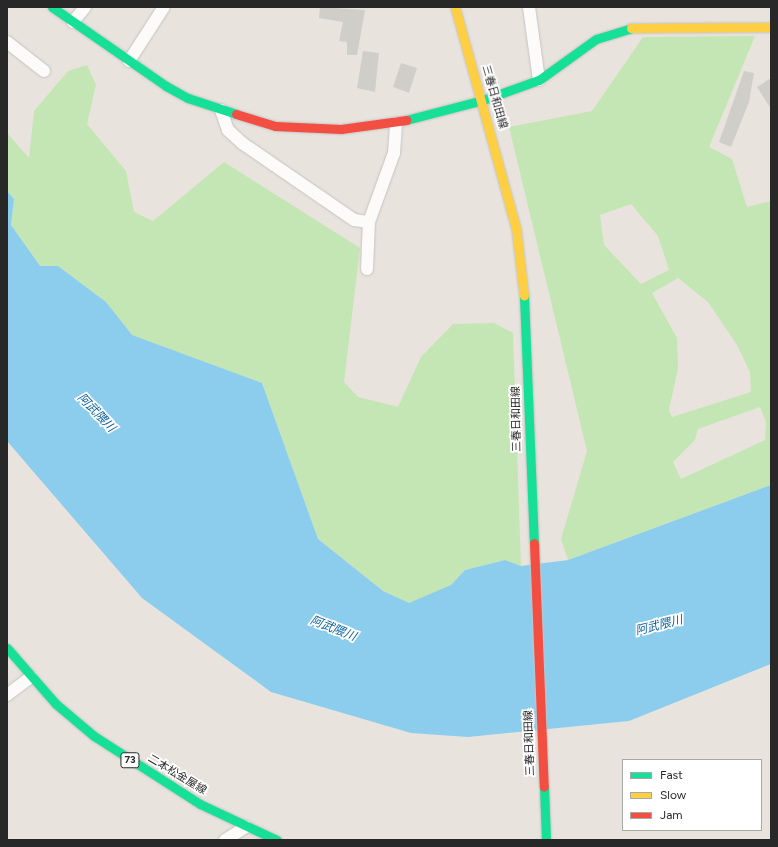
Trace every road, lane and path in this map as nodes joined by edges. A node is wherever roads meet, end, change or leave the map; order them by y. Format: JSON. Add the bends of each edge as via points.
{"nodes":[{"id":1,"x":52,"y":7,"type":"edge"},
{"id":2,"x":85,"y":7,"type":"edge"},
{"id":3,"x":164,"y":7,"type":"edge"},
{"id":4,"x":455,"y":7,"type":"edge"},
{"id":5,"x":529,"y":7,"type":"edge"},
{"id":6,"x":73,"y":22,"type":"junction"},
{"id":7,"x":771,"y":27,"type":"edge"},
{"id":8,"x":7,"y":42,"type":"edge"},
{"id":9,"x":129,"y":61,"type":"junction"},
{"id":10,"x":44,"y":71,"type":"dead end"},
{"id":11,"x":539,"y":80,"type":"junction"},
{"id":12,"x":483,"y":100,"type":"junction"},
{"id":13,"x":221,"y":110,"type":"junction"},
{"id":14,"x":396,"y":123,"type":"junction"},
{"id":15,"x":369,"y":222,"type":"junction"},
{"id":16,"x":367,"y":269,"type":"dead end"},
{"id":17,"x":7,"y":648,"type":"edge"},
{"id":18,"x":30,"y":677,"type":"junction"},
{"id":19,"x":7,"y":695,"type":"edge"},
{"id":20,"x":246,"y":828,"type":"junction"},
{"id":21,"x":225,"y":840,"type":"edge"},
{"id":22,"x":277,"y":840,"type":"edge"},
{"id":23,"x":546,"y":840,"type":"edge"}],
"edges":[{"from":1,"to":6,"type":"main road"},
{"from":2,"to":6,"type":"street"},
{"from":3,"to":9,"type":"street"},
{"from":4,"to":12,"type":"main road","name":"三春日和田線"},
{"from":5,"to":11,"type":"street"},
{"from":6,"to":9,"type":"main road"},
{"from":7,"to":11,"type":"main road","via":[[630,28],[596,39]]},
{"from":8,"to":10,"type":"street"},
{"from":9,"to":13,"type":"main road","via":[[166,86]]},
{"from":11,"to":12,"type":"main road"},
{"from":12,"to":14,"type":"main road"},
{"from":12,"to":23,"type":"main road","name":"三春日和田線","via":[[516,228],[523,278]]},
{"from":13,"to":14,"type":"main road","via":[[275,126],[348,129]]},
{"from":13,"to":15,"type":"street","via":[[228,130],[242,143],[354,220]]},
{"from":14,"to":15,"type":"street","via":[[394,153]]},
{"from":15,"to":16,"type":"street"},
{"from":17,"to":18,"type":"main road","name":"二本松金屋線","number":"73"},
{"from":18,"to":19,"type":"street"},
{"from":18,"to":20,"type":"main road","name":"二本松金屋線","number":"73","via":[[94,736],[146,771]]},
{"from":20,"to":21,"type":"street"},
{"from":20,"to":22,"type":"main road","name":"二本松金屋線","number":"73"}]}
